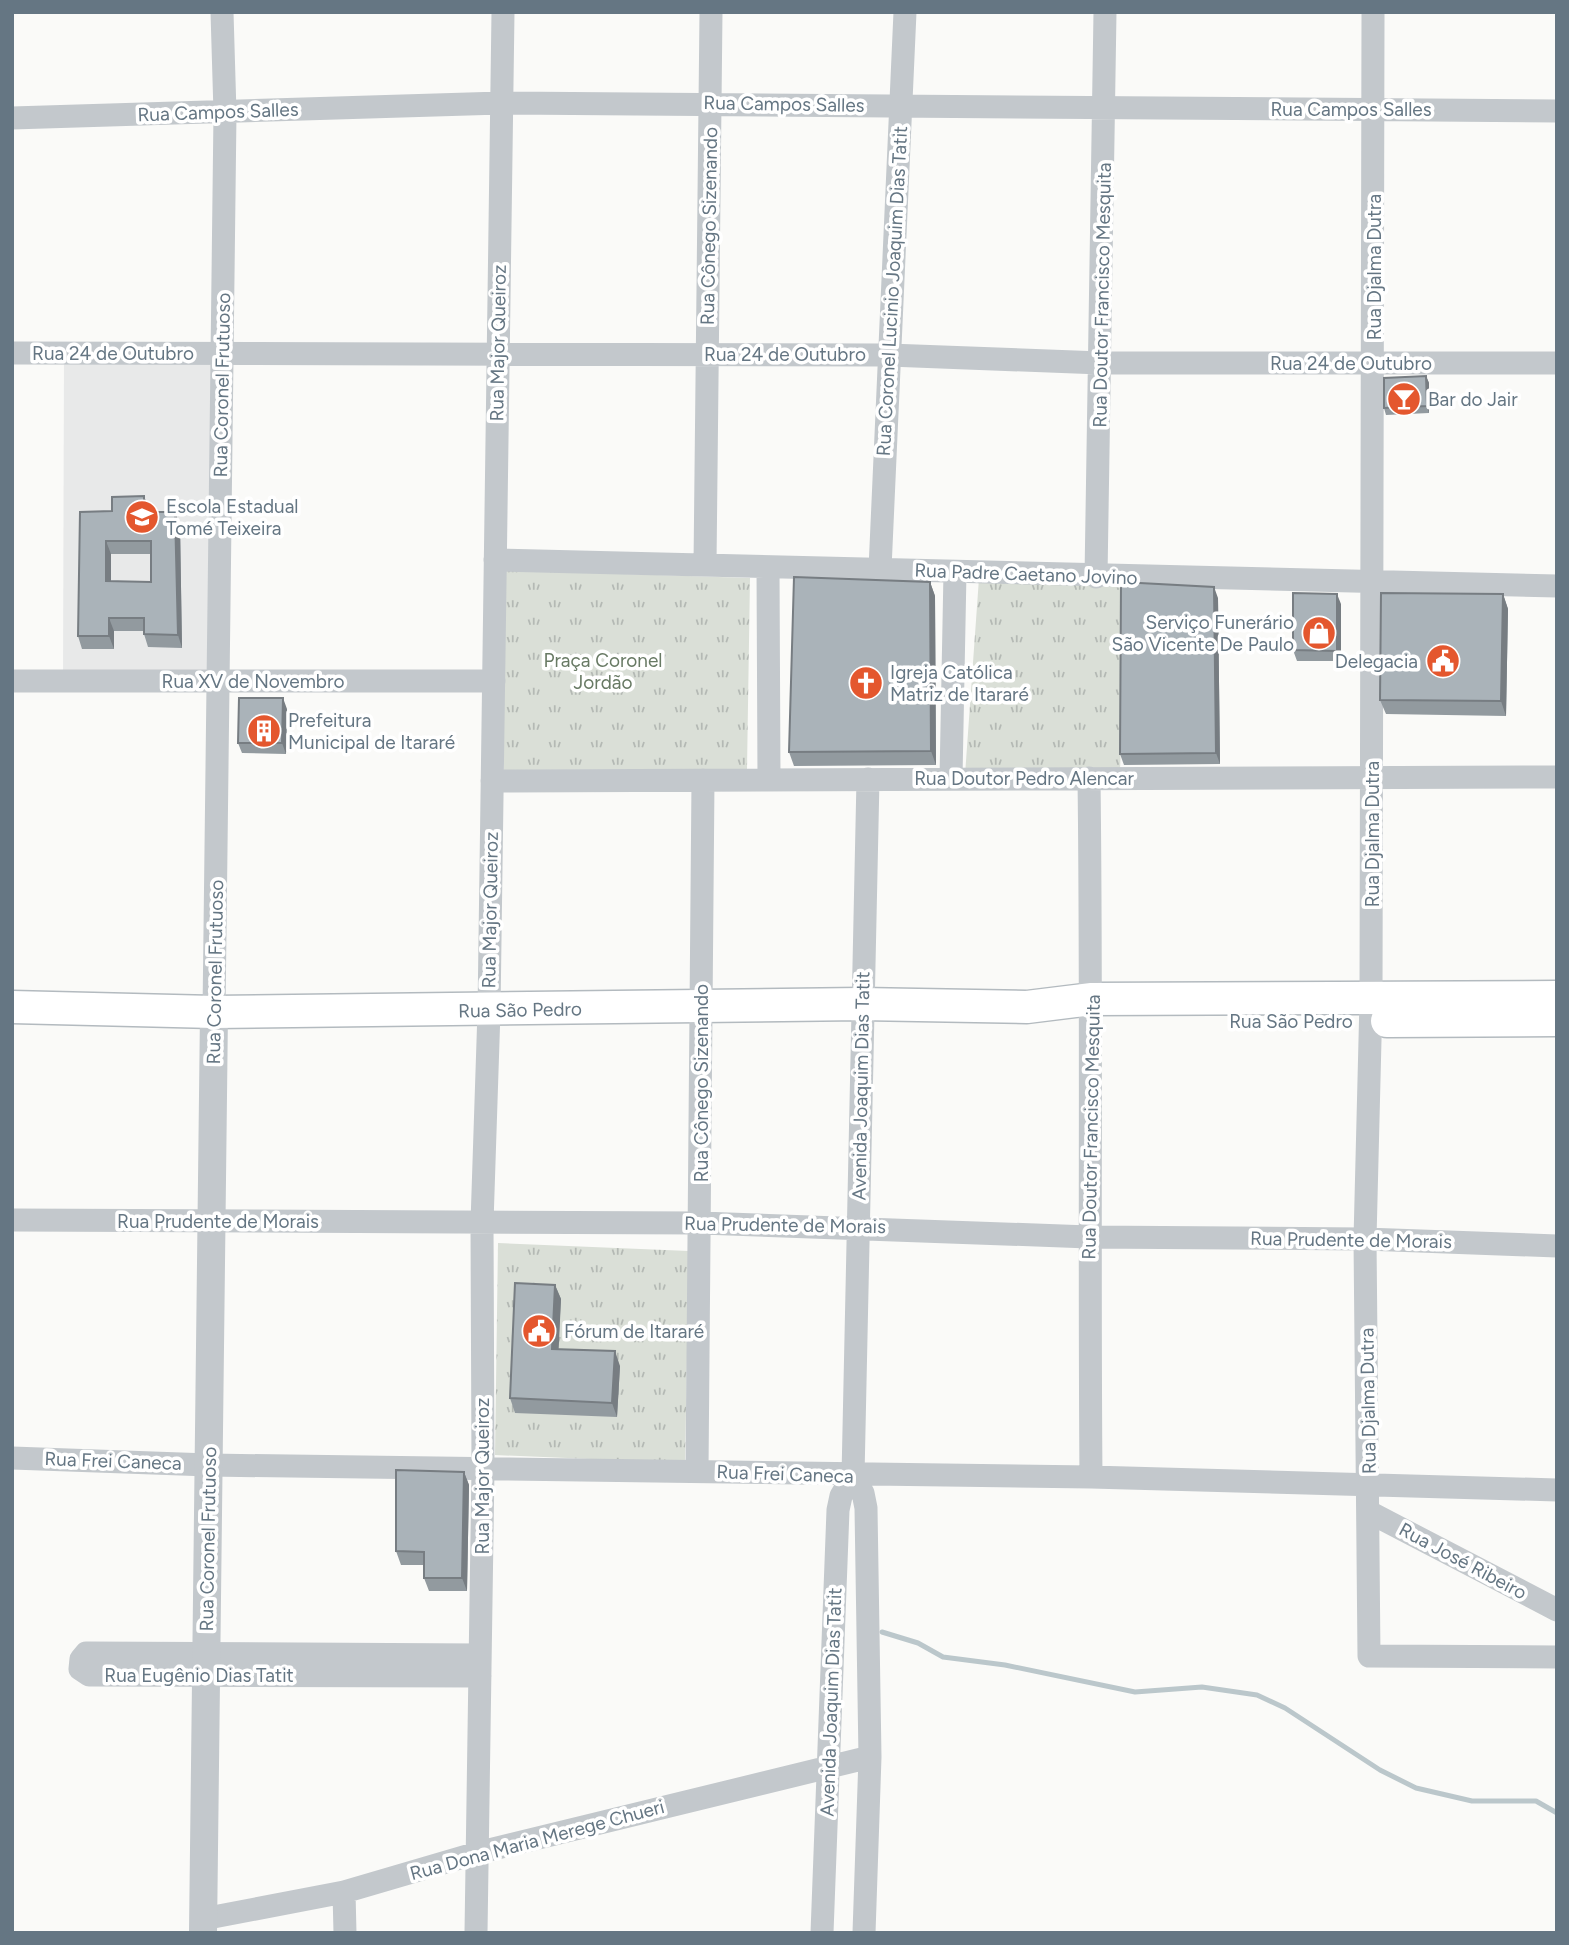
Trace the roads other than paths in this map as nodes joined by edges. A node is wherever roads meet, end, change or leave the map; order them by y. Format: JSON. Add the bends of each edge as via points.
{"nodes":[{"id":1,"x":222,"y":12,"type":"edge"},
{"id":2,"x":503,"y":12,"type":"edge"},
{"id":3,"x":711,"y":12,"type":"edge"},
{"id":4,"x":905,"y":12,"type":"edge"},
{"id":5,"x":1105,"y":12,"type":"edge"},
{"id":6,"x":1373,"y":12,"type":"edge"},
{"id":7,"x":502,"y":103,"type":"junction"},
{"id":8,"x":710,"y":103,"type":"junction"},
{"id":9,"x":900,"y":106,"type":"junction"},
{"id":10,"x":1375,"y":108,"type":"junction"},
{"id":11,"x":1106,"y":109,"type":"junction"},
{"id":12,"x":1557,"y":111,"type":"edge"},
{"id":13,"x":225,"y":113,"type":"junction"},
{"id":14,"x":12,"y":118,"type":"edge"},
{"id":15,"x":12,"y":353,"type":"edge"},
{"id":16,"x":222,"y":353,"type":"junction"},
{"id":17,"x":708,"y":354,"type":"junction"},
{"id":18,"x":498,"y":355,"type":"junction"},
{"id":19,"x":890,"y":355,"type":"junction"},
{"id":20,"x":1101,"y":363,"type":"junction"},
{"id":21,"x":1374,"y":363,"type":"junction"},
{"id":22,"x":1557,"y":363,"type":"edge"},
{"id":23,"x":495,"y":560,"type":"junction"},
{"id":24,"x":705,"y":565,"type":"junction"},
{"id":25,"x":768,"y":567,"type":"junction"},
{"id":26,"x":880,"y":569,"type":"junction"},
{"id":27,"x":955,"y":572,"type":"junction"},
{"id":28,"x":1096,"y":577,"type":"junction"},
{"id":29,"x":1373,"y":581,"type":"junction"},
{"id":30,"x":1557,"y":586,"type":"edge"},
{"id":31,"x":12,"y":681,"type":"edge"},
{"id":32,"x":218,"y":681,"type":"junction"},
{"id":33,"x":494,"y":681,"type":"junction"},
{"id":34,"x":1557,"y":777,"type":"edge"},
{"id":35,"x":951,"y":778,"type":"junction"},
{"id":36,"x":1089,"y":778,"type":"junction"},
{"id":37,"x":769,"y":779,"type":"junction"},
{"id":38,"x":868,"y":779,"type":"junction"},
{"id":39,"x":703,"y":780,"type":"junction"},
{"id":40,"x":1372,"y":780,"type":"junction"},
{"id":41,"x":492,"y":781,"type":"junction"},
{"id":42,"x":1557,"y":997,"type":"edge"},
{"id":43,"x":861,"y":1004,"type":"junction"},
{"id":44,"x":701,"y":1006,"type":"junction"},
{"id":45,"x":12,"y":1007,"type":"edge"},
{"id":46,"x":1092,"y":1009,"type":"junction"},
{"id":47,"x":1371,"y":1010,"type":"junction"},
{"id":48,"x":489,"y":1011,"type":"junction"},
{"id":49,"x":214,"y":1013,"type":"junction"},
{"id":50,"x":1557,"y":1020,"type":"edge"},
{"id":51,"x":12,"y":1220,"type":"edge"},
{"id":52,"x":214,"y":1221,"type":"junction"},
{"id":53,"x":482,"y":1223,"type":"junction"},
{"id":54,"x":701,"y":1223,"type":"junction"},
{"id":55,"x":858,"y":1226,"type":"junction"},
{"id":56,"x":1089,"y":1237,"type":"junction"},
{"id":57,"x":1365,"y":1239,"type":"junction"},
{"id":58,"x":1557,"y":1246,"type":"edge"},
{"id":59,"x":12,"y":1458,"type":"edge"},
{"id":60,"x":209,"y":1465,"type":"junction"},
{"id":61,"x":483,"y":1468,"type":"junction"},
{"id":62,"x":697,"y":1471,"type":"junction"},
{"id":63,"x":853,"y":1476,"type":"junction"},
{"id":64,"x":1091,"y":1477,"type":"junction"},
{"id":65,"x":1370,"y":1486,"type":"junction"},
{"id":66,"x":1557,"y":1490,"type":"edge"},
{"id":67,"x":1369,"y":1512,"type":"junction"},
{"id":68,"x":1557,"y":1610,"type":"edge"},
{"id":69,"x":1557,"y":1657,"type":"edge"},
{"id":70,"x":206,"y":1664,"type":"junction"},
{"id":71,"x":480,"y":1666,"type":"junction"},
{"id":72,"x":870,"y":1757,"type":"junction"},
{"id":73,"x":828,"y":1766,"type":"junction"},
{"id":74,"x":477,"y":1853,"type":"junction"},
{"id":75,"x":344,"y":1892,"type":"junction"},
{"id":76,"x":203,"y":1926,"type":"edge"},
{"id":77,"x":345,"y":1933,"type":"edge"},
{"id":78,"x":476,"y":1933,"type":"edge"},
{"id":79,"x":822,"y":1933,"type":"edge"},
{"id":80,"x":864,"y":1933,"type":"edge"}],
"edges":[{"from":1,"to":13,"type":"street","name":"Rua Coronel Frutuoso"},
{"from":2,"to":7,"type":"street","name":"Rua Major Queiroz"},
{"from":3,"to":8,"type":"street","name":"Rua Cônego Sizenando"},
{"from":4,"to":9,"type":"street","name":"Rua Coronel Lucinio Joaquim Dias Tatit"},
{"from":5,"to":11,"type":"street","name":"Rua Doutor Francisco Mesquita"},
{"from":6,"to":10,"type":"street","name":"Rua Djalma Dutra"},
{"from":7,"to":8,"type":"street","name":"Rua Campos Salles"},
{"from":7,"to":13,"type":"street","name":"Rua Campos Salles"},
{"from":7,"to":18,"type":"street","name":"Rua Major Queiroz"},
{"from":8,"to":9,"type":"street","name":"Rua Campos Salles"},
{"from":8,"to":17,"type":"street","name":"Rua Cônego Sizenando"},
{"from":9,"to":11,"type":"street","name":"Rua Campos Salles"},
{"from":9,"to":19,"type":"street","name":"Rua Coronel Lucinio Joaquim Dias Tatit"},
{"from":10,"to":11,"type":"street","name":"Rua Campos Salles"},
{"from":10,"to":12,"type":"street","name":"Rua Campos Salles"},
{"from":10,"to":21,"type":"street","name":"Rua Djalma Dutra"},
{"from":11,"to":20,"type":"street","name":"Rua Doutor Francisco Mesquita"},
{"from":13,"to":14,"type":"street","name":"Rua Campos Salles"},
{"from":13,"to":16,"type":"street","name":"Rua Coronel Frutuoso"},
{"from":15,"to":16,"type":"street","name":"Rua 24 de Outubro"},
{"from":16,"to":18,"type":"street","name":"Rua 24 de Outubro"},
{"from":16,"to":32,"type":"street","name":"Rua Coronel Frutuoso"},
{"from":17,"to":18,"type":"street","name":"Rua 24 de Outubro"},
{"from":17,"to":19,"type":"street","name":"Rua 24 de Outubro"},
{"from":17,"to":24,"type":"street","name":"Rua Cônego Sizenando"},
{"from":18,"to":23,"type":"street","name":"Rua Major Queiroz"},
{"from":19,"to":20,"type":"street","name":"Rua 24 de Outubro"},
{"from":19,"to":26,"type":"street","name":"Rua Coronel Lucinio Joaquim Dias Tatit"},
{"from":20,"to":21,"type":"street","name":"Rua 24 de Outubro"},
{"from":20,"to":28,"type":"street","name":"Rua Doutor Francisco Mesquita"},
{"from":21,"to":22,"type":"street","name":"Rua 24 de Outubro"},
{"from":21,"to":29,"type":"street","name":"Rua Djalma Dutra"},
{"from":23,"to":24,"type":"street","name":"Rua Padre Caetano Jovino"},
{"from":23,"to":33,"type":"street","name":"Rua Major Queiroz"},
{"from":24,"to":25,"type":"street","name":"Rua Padre Caetano Jovino"},
{"from":25,"to":26,"type":"street","name":"Rua Padre Caetano Jovino"},
{"from":25,"to":37,"type":"street"},
{"from":26,"to":27,"type":"street","name":"Rua Padre Caetano Jovino"},
{"from":27,"to":28,"type":"street","name":"Rua Padre Caetano Jovino"},
{"from":27,"to":35,"type":"street"},
{"from":28,"to":29,"type":"street","name":"Rua Padre Caetano Jovino"},
{"from":29,"to":30,"type":"street","name":"Rua Padre Caetano Jovino"},
{"from":29,"to":40,"type":"street","name":"Rua Djalma Dutra"},
{"from":31,"to":32,"type":"street","name":"Rua XV de Novembro"},
{"from":32,"to":33,"type":"street","name":"Rua XV de Novembro"},
{"from":32,"to":49,"type":"street","name":"Rua Coronel Frutuoso"},
{"from":33,"to":41,"type":"street","name":"Rua Major Queiroz"},
{"from":34,"to":40,"type":"street","name":"Rua Doutor Pedro Alencar"},
{"from":35,"to":36,"type":"street","name":"Rua Doutor Pedro Alencar"},
{"from":35,"to":38,"type":"street","name":"Rua Doutor Pedro Alencar"},
{"from":36,"to":40,"type":"street","name":"Rua Doutor Pedro Alencar"},
{"from":36,"to":46,"type":"street","name":"Rua Doutor Francisco Mesquita"},
{"from":37,"to":38,"type":"street","name":"Rua Doutor Pedro Alencar"},
{"from":37,"to":39,"type":"street","name":"Rua Doutor Pedro Alencar"},
{"from":38,"to":43,"type":"street","name":"Avenida Joaquim Dias Tatit"},
{"from":39,"to":41,"type":"street","name":"Rua Doutor Pedro Alencar"},
{"from":39,"to":44,"type":"street","name":"Rua Cônego Sizenando"},
{"from":40,"to":47,"type":"street","name":"Rua Djalma Dutra"},
{"from":41,"to":48,"type":"street","name":"Rua Major Queiroz"},
{"from":42,"to":47,"type":"main road","name":"Rua São Pedro"},
{"from":43,"to":44,"type":"main road","name":"Rua São Pedro"},
{"from":43,"to":46,"type":"main road","name":"Rua São Pedro"},
{"from":43,"to":55,"type":"street","name":"Avenida Joaquim Dias Tatit"},
{"from":44,"to":48,"type":"main road","name":"Rua São Pedro"},
{"from":44,"to":54,"type":"street","name":"Rua Cônego Sizenando"},
{"from":45,"to":49,"type":"main road","name":"Rua São Pedro"},
{"from":46,"to":47,"type":"main road","name":"Rua São Pedro"},
{"from":46,"to":56,"type":"street","name":"Rua Doutor Francisco Mesquita"},
{"from":47,"to":50,"type":"main road","name":"Rua São Pedro"},
{"from":47,"to":57,"type":"street","name":"Rua Djalma Dutra"},
{"from":48,"to":49,"type":"main road","name":"Rua São Pedro"},
{"from":48,"to":53,"type":"street","name":"Rua Major Queiroz"},
{"from":49,"to":52,"type":"street","name":"Rua Coronel Frutuoso"},
{"from":51,"to":52,"type":"street","name":"Rua Prudente de Morais"},
{"from":52,"to":53,"type":"street","name":"Rua Prudente de Morais"},
{"from":52,"to":60,"type":"street","name":"Rua Coronel Frutuoso"},
{"from":53,"to":54,"type":"street","name":"Rua Prudente de Morais"},
{"from":53,"to":61,"type":"street","name":"Rua Major Queiroz"},
{"from":54,"to":55,"type":"street","name":"Rua Prudente de Morais"},
{"from":54,"to":62,"type":"street","name":"Rua Cônego Sizenando"},
{"from":55,"to":56,"type":"street","name":"Rua Prudente de Morais"},
{"from":55,"to":63,"type":"street","name":"Avenida Joaquim Dias Tatit"},
{"from":56,"to":57,"type":"street","name":"Rua Prudente de Morais"},
{"from":56,"to":64,"type":"street","name":"Rua Doutor Francisco Mesquita"},
{"from":57,"to":58,"type":"street","name":"Rua Prudente de Morais"},
{"from":57,"to":65,"type":"street","name":"Rua Djalma Dutra"},
{"from":59,"to":60,"type":"street","name":"Rua Frei Caneca"},
{"from":60,"to":61,"type":"street","name":"Rua Frei Caneca"},
{"from":60,"to":70,"type":"street","name":"Rua Coronel Frutuoso"},
{"from":61,"to":62,"type":"street","name":"Rua Frei Caneca"},
{"from":61,"to":71,"type":"street","name":"Rua Major Queiroz"},
{"from":62,"to":63,"type":"street","name":"Rua Frei Caneca"},
{"from":63,"to":64,"type":"street","name":"Rua Frei Caneca"},
{"from":63,"to":72,"type":"street","name":"Avenida Joaquim Dias Tatit","via":[[866,1508]]},
{"from":63,"to":73,"type":"street","name":"Avenida Joaquim Dias Tatit","via":[[838,1510]]},
{"from":64,"to":65,"type":"street","name":"Rua Frei Caneca"},
{"from":65,"to":66,"type":"street","name":"Rua Frei Caneca"},
{"from":65,"to":67,"type":"street","name":"Rua Djalma Dutra"},
{"from":67,"to":68,"type":"street","name":"Rua José Ribeiro"},
{"from":67,"to":69,"type":"street","name":"Rua Djalma Dutra","via":[[1369,1656]]},
{"from":70,"to":71,"type":"street","name":"Rua Eugênio Dias Tatit"},
{"from":70,"to":76,"type":"street","name":"Rua Coronel Frutuoso"},
{"from":71,"to":74,"type":"street","name":"Rua Major Queiroz"},
{"from":72,"to":73,"type":"street","name":"Rua Dona Maria Merege Chueri"},
{"from":72,"to":80,"type":"street","name":"Avenida Joaquim Dias Tatit"},
{"from":73,"to":74,"type":"street","name":"Rua Dona Maria Merege Chueri"},
{"from":73,"to":79,"type":"street","name":"Avenida Joaquim Dias Tatit"},
{"from":74,"to":75,"type":"street","name":"Rua Dona Maria Merege Chueri"},
{"from":74,"to":78,"type":"street","name":"Rua Major Queiroz"},
{"from":75,"to":76,"type":"street","name":"Rua Dona Maria Merege Chueri"},
{"from":75,"to":77,"type":"street"}]}
